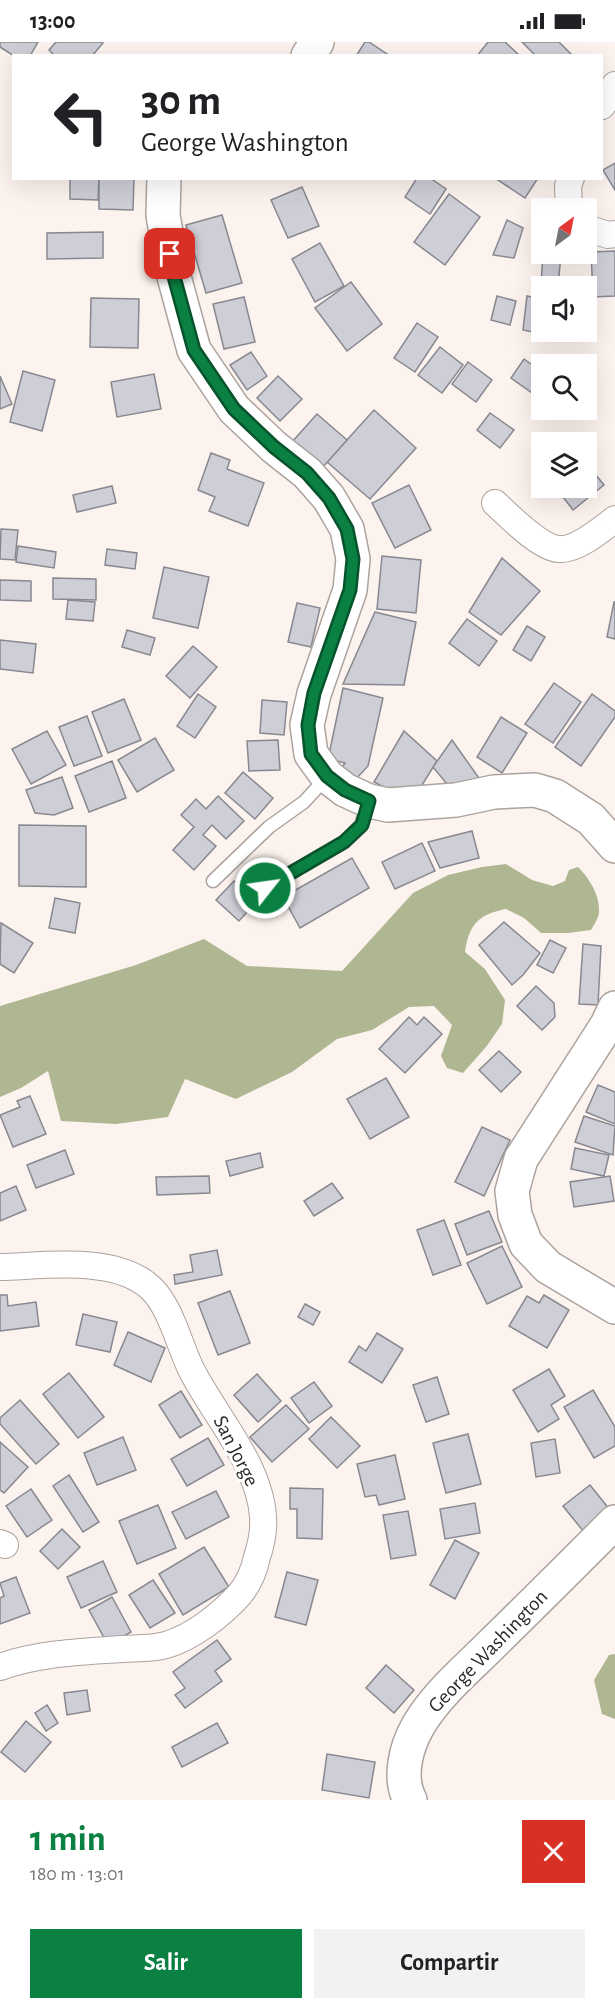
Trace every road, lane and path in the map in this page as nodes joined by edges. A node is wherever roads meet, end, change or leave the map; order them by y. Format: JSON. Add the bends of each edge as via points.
{"nodes":[{"id":1,"x":615,"y":85,"type":"edge"},
{"id":2,"x":603,"y":104,"type":"edge"},
{"id":3,"x":164,"y":180,"type":"edge"},
{"id":4,"x":570,"y":180,"type":"edge"},
{"id":5,"x":569,"y":198,"type":"edge"},
{"id":6,"x":597,"y":232,"type":"edge"},
{"id":7,"x":615,"y":234,"type":"edge"},
{"id":8,"x":495,"y":503,"type":"dead end"},
{"id":9,"x":615,"y":519,"type":"edge"},
{"id":10,"x":327,"y":776,"type":"junction"},
{"id":11,"x":369,"y":801,"type":"junction"},
{"id":12,"x":615,"y":846,"type":"edge"},
{"id":13,"x":213,"y":881,"type":"dead end"},
{"id":14,"x":265,"y":888,"type":"dead end"},
{"id":15,"x":615,"y":1008,"type":"edge"},
{"id":16,"x":0,"y":1267,"type":"edge"},
{"id":17,"x":615,"y":1307,"type":"edge"},
{"id":18,"x":615,"y":1522,"type":"edge"},
{"id":19,"x":0,"y":1667,"type":"edge"},
{"id":20,"x":410,"y":1800,"type":"edge"}],
"edges":[{"from":1,"to":2,"type":"street"},
{"from":3,"to":10,"type":"street","via":[[163,215],[173,273],[194,350],[234,409],[307,473],[329,498],[347,529],[353,559],[350,590],[314,693],[308,725],[311,754]]},
{"from":4,"to":5,"type":"street"},
{"from":6,"to":7,"type":"street"},
{"from":8,"to":9,"type":"street","via":[[538,540],[558,549],[576,545]]},
{"from":10,"to":11,"type":"street"},
{"from":10,"to":13,"type":"lane","via":[[304,802],[269,827]]},
{"from":11,"to":12,"type":"street","via":[[418,804],[535,790],[555,796],[591,819]]},
{"from":11,"to":14,"type":"lane","via":[[362,825],[344,842]]},
{"from":15,"to":17,"type":"street","via":[[521,1160],[512,1191],[515,1215],[526,1244],[548,1267]]},
{"from":16,"to":19,"type":"street","name":"San Jorge","via":[[108,1268],[148,1285],[160,1298],[192,1371],[247,1464],[263,1517],[253,1574],[240,1594],[190,1635],[164,1645],[42,1655]]},
{"from":18,"to":20,"type":"street","name":"George Washington","via":[[447,1689],[419,1724],[408,1747],[405,1768]]}]}
